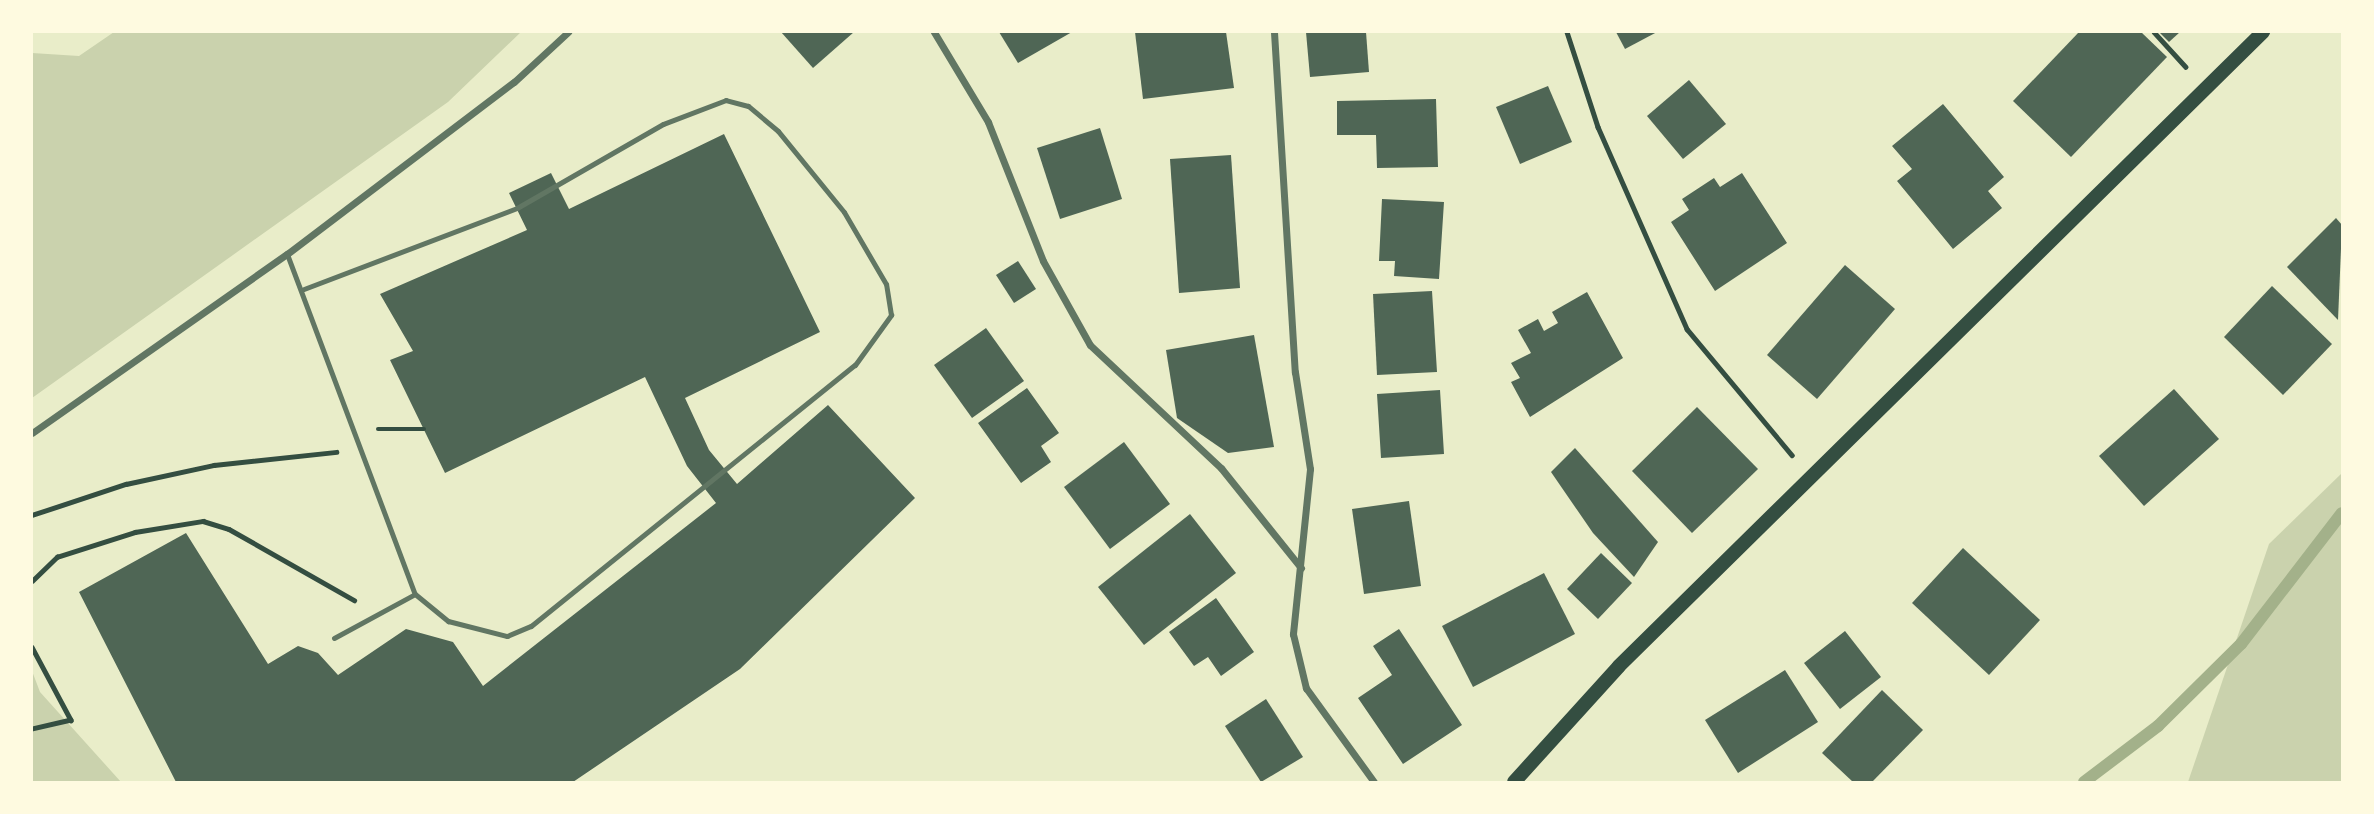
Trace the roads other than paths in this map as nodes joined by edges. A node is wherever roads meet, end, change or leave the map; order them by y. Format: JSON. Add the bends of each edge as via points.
{"nodes":[{"id":1,"x":568,"y":32,"type":"edge"},
{"id":2,"x":934,"y":32,"type":"edge"},
{"id":3,"x":1274,"y":32,"type":"edge"},
{"id":4,"x":2263,"y":32,"type":"edge"},
{"id":5,"x":287,"y":254,"type":"junction"},
{"id":6,"x":304,"y":289,"type":"junction"},
{"id":7,"x":32,"y":433,"type":"edge"},
{"id":8,"x":1301,"y":568,"type":"junction"},
{"id":9,"x":415,"y":594,"type":"junction"},
{"id":10,"x":334,"y":638,"type":"dead end"},
{"id":11,"x":1374,"y":782,"type":"edge"},
{"id":12,"x":1514,"y":782,"type":"edge"}],
"edges":[{"from":1,"to":5,"type":"street","via":[[513,82]]},
{"from":2,"to":8,"type":"street","via":[[988,122],[1043,261],[1090,345],[1221,468]]},
{"from":3,"to":8,"type":"street","via":[[1295,372],[1310,469]]},
{"from":4,"to":12,"type":"main road","via":[[1619,666]]},
{"from":5,"to":6,"type":"lane"},
{"from":5,"to":7,"type":"street"},
{"from":6,"to":9,"type":"lane"},
{"from":6,"to":9,"type":"lane","via":[[517,208],[663,124],[726,100],[748,106],[778,131],[844,212],[886,284],[891,315],[855,365],[531,626],[507,636],[478,633],[448,621]]},
{"from":8,"to":11,"type":"street","via":[[1292,608],[1297,663],[1306,688]]},
{"from":9,"to":10,"type":"lane"}]}
